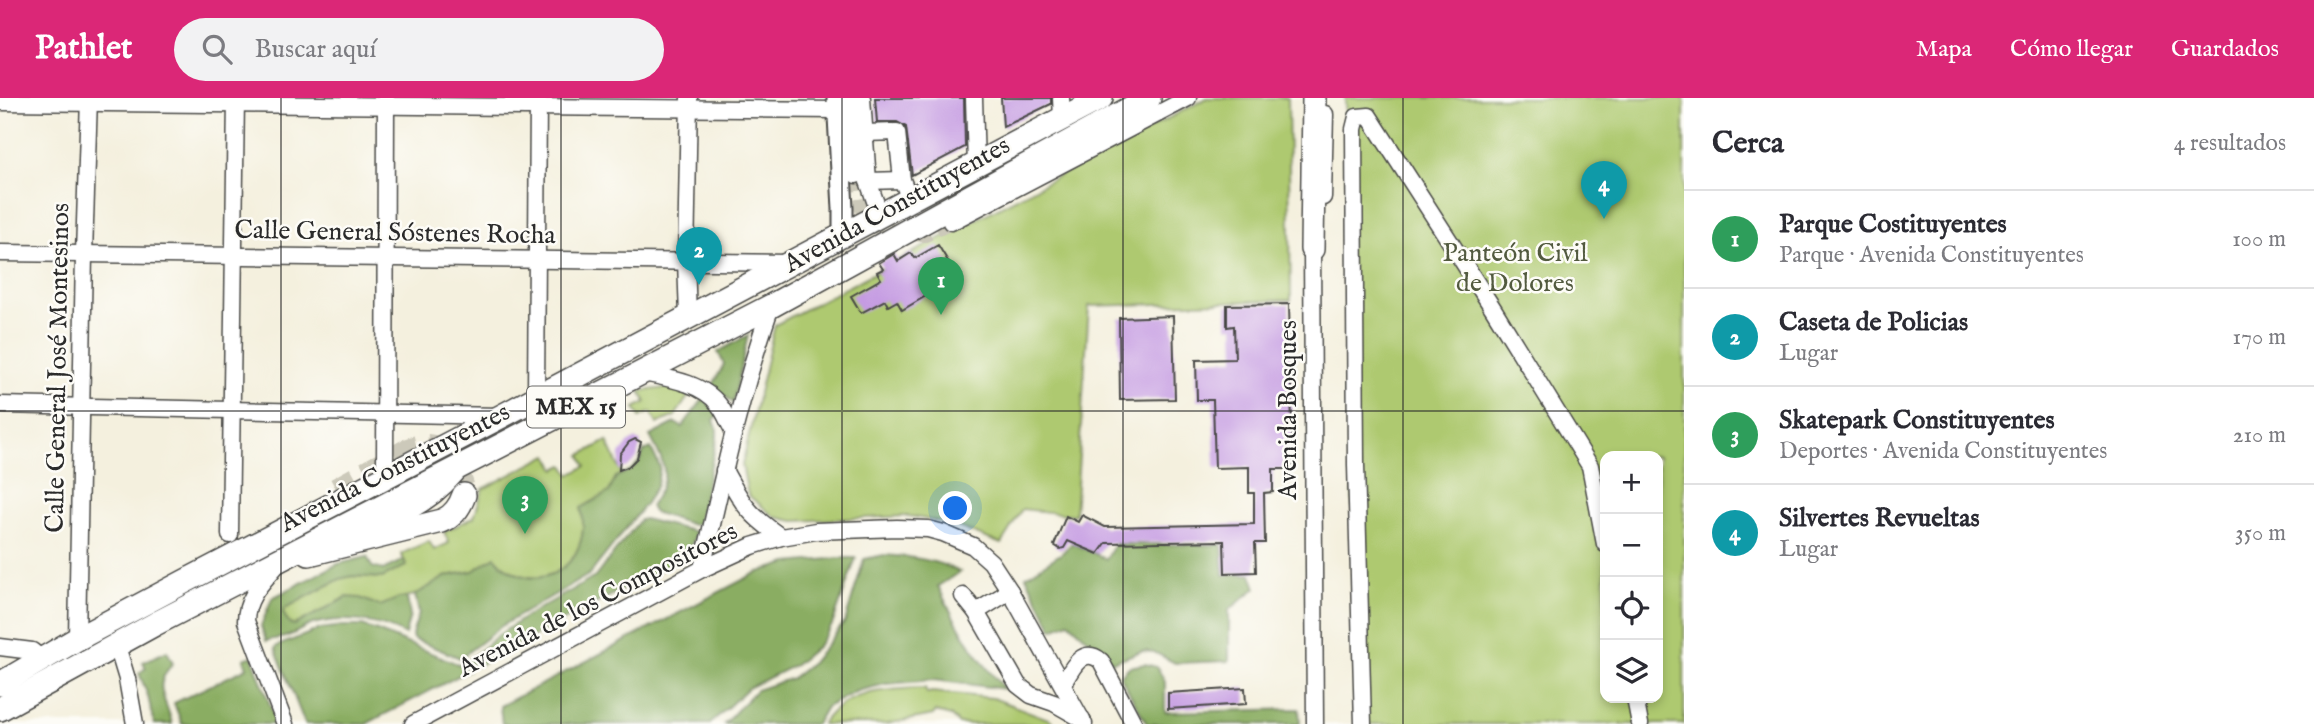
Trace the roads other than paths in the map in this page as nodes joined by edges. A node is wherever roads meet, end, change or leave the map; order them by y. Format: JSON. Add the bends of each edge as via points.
{"nodes":[{"id":1,"x":862,"y":98,"type":"edge"},
{"id":2,"x":974,"y":98,"type":"edge"},
{"id":3,"x":1101,"y":98,"type":"edge"},
{"id":4,"x":1149,"y":98,"type":"edge"},
{"id":5,"x":1188,"y":98,"type":"edge"},
{"id":6,"x":1305,"y":98,"type":"edge"},
{"id":7,"x":1314,"y":98,"type":"edge"},
{"id":8,"x":1325,"y":98,"type":"edge"},
{"id":9,"x":89,"y":100,"type":"edge"},
{"id":10,"x":0,"y":102,"type":"edge"},
{"id":11,"x":236,"y":102,"type":"edge"},
{"id":12,"x":386,"y":102,"type":"edge"},
{"id":13,"x":538,"y":102,"type":"edge"},
{"id":14,"x":842,"y":102,"type":"edge"},
{"id":15,"x":689,"y":103,"type":"edge"},
{"id":16,"x":1062,"y":109,"type":"edge"},
{"id":17,"x":864,"y":133,"type":"junction"},
{"id":18,"x":976,"y":166,"type":"junction"},
{"id":19,"x":862,"y":178,"type":"junction"},
{"id":20,"x":906,"y":190,"type":"junction"},
{"id":21,"x":880,"y":215,"type":"junction"},
{"id":22,"x":951,"y":222,"type":"tunnel mouth"},
{"id":23,"x":843,"y":236,"type":"junction"},
{"id":24,"x":1312,"y":250,"type":"junction"},
{"id":25,"x":0,"y":253,"type":"edge"},
{"id":26,"x":83,"y":254,"type":"junction"},
{"id":27,"x":233,"y":255,"type":"junction"},
{"id":28,"x":384,"y":257,"type":"junction"},
{"id":29,"x":536,"y":259,"type":"junction"},
{"id":30,"x":686,"y":260,"type":"junction"},
{"id":31,"x":790,"y":263,"type":"junction"},
{"id":32,"x":771,"y":306,"type":"junction"},
{"id":33,"x":688,"y":317,"type":"junction"},
{"id":34,"x":643,"y":373,"type":"junction"},
{"id":35,"x":536,"y":398,"type":"junction"},
{"id":36,"x":0,"y":405,"type":"edge"},
{"id":37,"x":81,"y":406,"type":"junction"},
{"id":38,"x":232,"y":410,"type":"junction"},
{"id":39,"x":384,"y":414,"type":"junction"},
{"id":40,"x":502,"y":416,"type":"junction"},
{"id":41,"x":733,"y":430,"type":"junction"},
{"id":42,"x":724,"y":470,"type":"junction"},
{"id":43,"x":385,"y":476,"type":"junction"},
{"id":44,"x":336,"y":489,"type":"tunnel mouth"},
{"id":45,"x":464,"y":495,"type":"dead end"},
{"id":46,"x":1600,"y":518,"type":"edge"},
{"id":47,"x":230,"y":535,"type":"dead end"},
{"id":48,"x":781,"y":537,"type":"junction"},
{"id":49,"x":282,"y":559,"type":"junction"},
{"id":50,"x":702,"y":569,"type":"junction"},
{"id":51,"x":184,"y":582,"type":"junction"},
{"id":52,"x":1010,"y":591,"type":"junction"},
{"id":53,"x":963,"y":596,"type":"dead end"},
{"id":54,"x":976,"y":612,"type":"junction"},
{"id":55,"x":77,"y":639,"type":"junction"},
{"id":56,"x":117,"y":646,"type":"junction"},
{"id":57,"x":0,"y":647,"type":"edge"},
{"id":58,"x":42,"y":660,"type":"junction"},
{"id":59,"x":0,"y":684,"type":"edge"},
{"id":60,"x":1063,"y":684,"type":"junction"},
{"id":61,"x":1636,"y":703,"type":"edge"},
{"id":62,"x":0,"y":709,"type":"edge"},
{"id":63,"x":1083,"y":722,"type":"edge"},
{"id":64,"x":135,"y":724,"type":"edge"},
{"id":65,"x":285,"y":724,"type":"edge"},
{"id":66,"x":414,"y":724,"type":"edge"},
{"id":67,"x":1134,"y":724,"type":"edge"},
{"id":68,"x":1315,"y":724,"type":"edge"},
{"id":69,"x":1363,"y":724,"type":"edge"},
{"id":70,"x":1640,"y":724,"type":"edge"}],
"edges":[{"from":1,"to":17,"type":"street"},
{"from":2,"to":18,"type":"street"},
{"from":3,"to":16,"type":"highway","name":"Avenida Constituyentes","number":"MEX 15"},
{"from":4,"to":32,"type":"highway","name":"Avenida Constituyentes","number":"MEX 15"},
{"from":5,"to":22,"type":"street"},
{"from":6,"to":24,"type":"street","via":[[1304,192]]},
{"from":7,"to":24,"type":"highway"},
{"from":8,"to":24,"type":"street","name":"Avenida Bosques","via":[[1322,220]]},
{"from":9,"to":10,"type":"street"},
{"from":9,"to":11,"type":"street"},
{"from":9,"to":26,"type":"street","name":"Calle General José Montesinos"},
{"from":11,"to":12,"type":"street"},
{"from":11,"to":27,"type":"street"},
{"from":12,"to":13,"type":"street"},
{"from":12,"to":28,"type":"street"},
{"from":13,"to":15,"type":"street"},
{"from":13,"to":29,"type":"street"},
{"from":14,"to":15,"type":"street"},
{"from":14,"to":19,"type":"street"},
{"from":14,"to":23,"type":"main road"},
{"from":15,"to":30,"type":"street"},
{"from":16,"to":18,"type":"highway","name":"Avenida Constituyentes","number":"MEX 15"},
{"from":17,"to":19,"type":"street"},
{"from":17,"to":20,"type":"street","via":[[897,132]]},
{"from":18,"to":20,"type":"highway","name":"Avenida Constituyentes","number":"MEX 15"},
{"from":19,"to":20,"type":"street"},
{"from":19,"to":21,"type":"street"},
{"from":20,"to":21,"type":"highway","name":"Avenida Constituyentes","number":"MEX 15"},
{"from":21,"to":23,"type":"highway","name":"Avenida Constituyentes","number":"MEX 15"},
{"from":23,"to":31,"type":"highway","name":"Avenida Constituyentes","number":"MEX 15"},
{"from":24,"to":68,"type":"street","name":"Avenida Bosques"},
{"from":25,"to":26,"type":"street","name":"Calle General Sóstenes Rocha"},
{"from":26,"to":27,"type":"street","name":"Calle General Sóstenes Rocha"},
{"from":26,"to":37,"type":"street","name":"Calle General José Montesinos"},
{"from":27,"to":28,"type":"street","name":"Calle General Sóstenes Rocha"},
{"from":27,"to":38,"type":"street"},
{"from":28,"to":29,"type":"street","name":"Calle General Sóstenes Rocha"},
{"from":28,"to":39,"type":"street"},
{"from":29,"to":30,"type":"street","name":"Calle General Sóstenes Rocha"},
{"from":29,"to":35,"type":"street"},
{"from":30,"to":31,"type":"street","name":"Calle General Sóstenes Rocha"},
{"from":30,"to":33,"type":"street"},
{"from":31,"to":33,"type":"highway","name":"Avenida Constituyentes","number":"MEX 15"},
{"from":32,"to":34,"type":"highway","name":"Avenida Constituyentes","number":"MEX 15"},
{"from":32,"to":41,"type":"street"},
{"from":33,"to":35,"type":"highway","name":"Avenida Constituyentes","number":"MEX 15"},
{"from":34,"to":41,"type":"street","via":[[703,391],[718,404]]},
{"from":34,"to":49,"type":"highway","name":"Avenida Constituyentes","number":"MEX 15"},
{"from":35,"to":40,"type":"highway","name":"Avenida Constituyentes","number":"MEX 15"},
{"from":36,"to":37,"type":"street"},
{"from":37,"to":38,"type":"street"},
{"from":37,"to":55,"type":"street","name":"Calle General José Montesinos"},
{"from":38,"to":39,"type":"street"},
{"from":38,"to":47,"type":"street"},
{"from":39,"to":40,"type":"street"},
{"from":39,"to":43,"type":"street"},
{"from":40,"to":43,"type":"highway","name":"Avenida Constituyentes","number":"MEX 15"},
{"from":41,"to":42,"type":"street"},
{"from":42,"to":48,"type":"street","via":[[755,519]]},
{"from":42,"to":50,"type":"street"},
{"from":43,"to":51,"type":"highway","name":"Avenida Constituyentes","number":"MEX 15"},
{"from":44,"to":51,"type":"highway","via":[[219,551]]},
{"from":45,"to":49,"type":"highway","via":[[456,512],[442,521]]},
{"from":46,"to":69,"type":"street","via":[[1590,466],[1369,116],[1357,117],[1356,465]]},
{"from":48,"to":50,"type":"street","name":"Avenida de los Compositores"},
{"from":48,"to":52,"type":"street","name":"Avenida de los Compositores","via":[[816,531],[928,529],[973,547],[991,562]]},
{"from":49,"to":56,"type":"highway","name":"Avenida Constituyentes","number":"MEX 15"},
{"from":49,"to":65,"type":"street","via":[[256,590],[246,621]]},
{"from":50,"to":66,"type":"street","name":"Avenida de los Compositores"},
{"from":51,"to":55,"type":"highway","name":"Avenida Constituyentes","number":"MEX 15"},
{"from":52,"to":54,"type":"street"},
{"from":52,"to":60,"type":"street","name":"Avenida de los Compositores"},
{"from":53,"to":54,"type":"street"},
{"from":54,"to":63,"type":"street","via":[[1018,685]]},
{"from":55,"to":58,"type":"highway","name":"Avenida Constituyentes","number":"MEX 15"},
{"from":56,"to":62,"type":"highway","name":"Avenida Constituyentes","number":"MEX 15"},
{"from":56,"to":64,"type":"street"},
{"from":57,"to":58,"type":"street","via":[[32,652]]},
{"from":58,"to":59,"type":"highway","name":"Avenida Constituyentes","number":"MEX 15"},
{"from":60,"to":63,"type":"street","name":"Avenida de los Compositores"},
{"from":60,"to":67,"type":"street","via":[[1078,659],[1097,657]]},
{"from":61,"to":70,"type":"street"}]}
